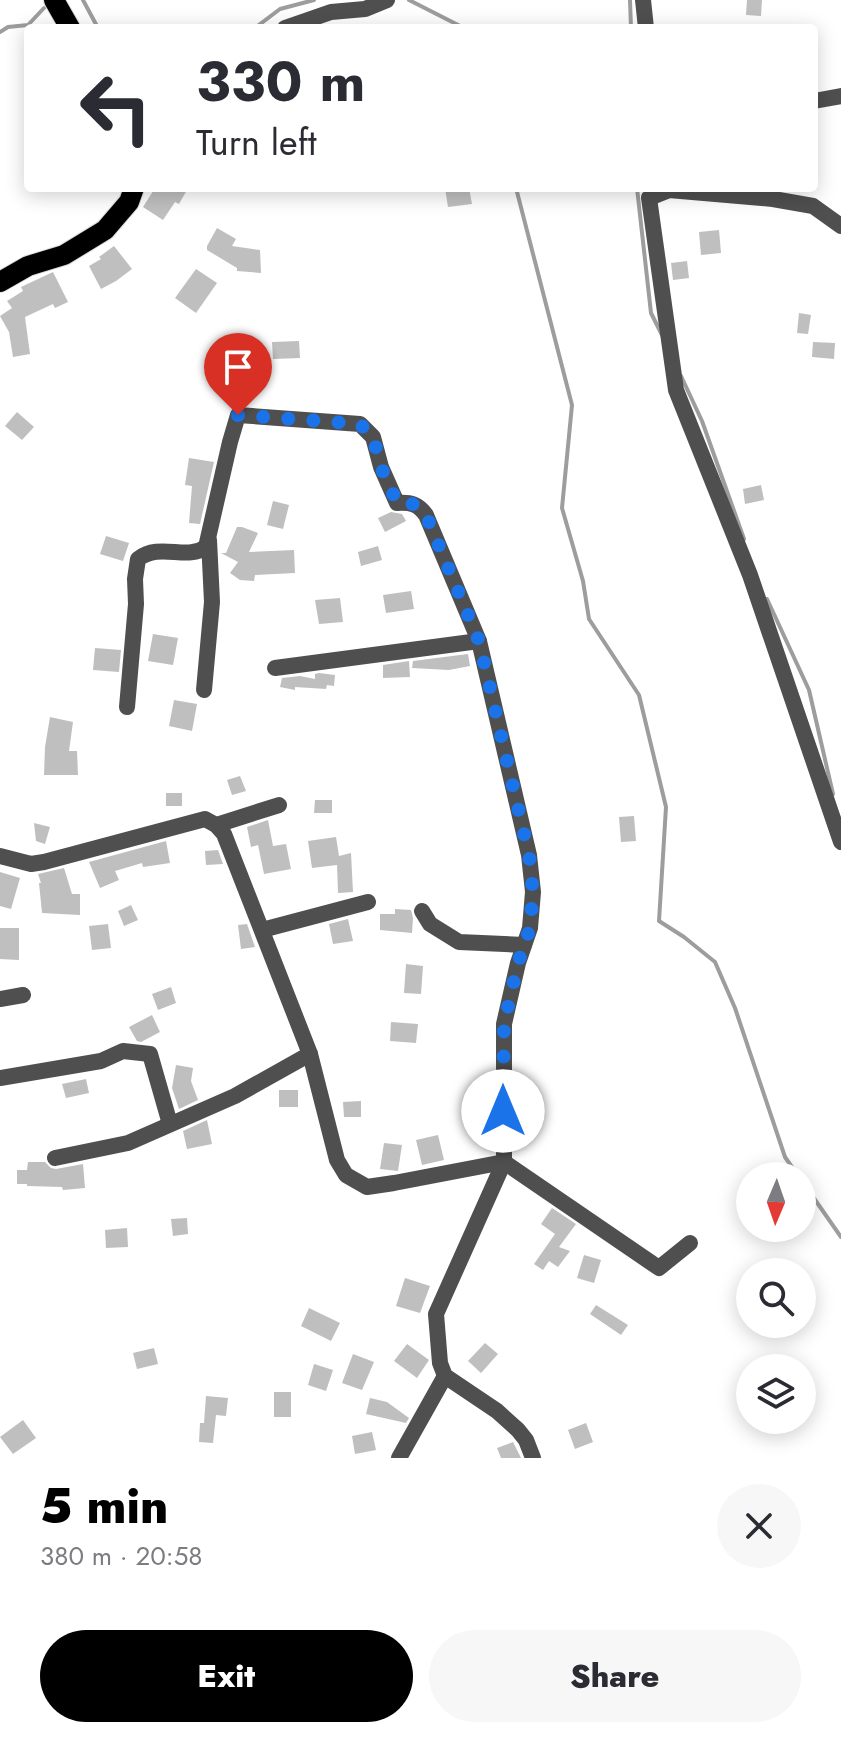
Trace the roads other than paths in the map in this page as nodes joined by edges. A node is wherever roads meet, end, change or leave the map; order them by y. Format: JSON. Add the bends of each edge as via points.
{"nodes":[{"id":1,"x":54,"y":0,"type":"edge"},
{"id":2,"x":387,"y":0,"type":"edge"},
{"id":3,"x":643,"y":0,"type":"edge"},
{"id":4,"x":357,"y":10,"type":"junction"},
{"id":5,"x":68,"y":24,"type":"edge"},
{"id":6,"x":296,"y":24,"type":"edge"},
{"id":7,"x":356,"y":24,"type":"edge"},
{"id":8,"x":646,"y":24,"type":"edge"},
{"id":9,"x":841,"y":96,"type":"edge"},
{"id":10,"x":818,"y":100,"type":"edge"},
{"id":11,"x":133,"y":192,"type":"edge"},
{"id":12,"x":662,"y":192,"type":"edge"},
{"id":13,"x":700,"y":192,"type":"edge"},
{"id":14,"x":808,"y":192,"type":"edge"},
{"id":15,"x":813,"y":206,"type":"junction"},
{"id":16,"x":841,"y":226,"type":"edge"},
{"id":17,"x":0,"y":282,"type":"edge"},
{"id":18,"x":209,"y":540,"type":"junction"},
{"id":19,"x":479,"y":641,"type":"junction"},
{"id":20,"x":275,"y":668,"type":"dead end"},
{"id":21,"x":204,"y":690,"type":"dead end"},
{"id":22,"x":127,"y":707,"type":"dead end"},
{"id":23,"x":279,"y":805,"type":"dead end"},
{"id":24,"x":216,"y":825,"type":"junction"},
{"id":25,"x":841,"y":842,"type":"edge"},
{"id":26,"x":0,"y":856,"type":"edge"},
{"id":27,"x":368,"y":902,"type":"dead end"},
{"id":28,"x":422,"y":911,"type":"dead end"},
{"id":29,"x":262,"y":930,"type":"junction"},
{"id":30,"x":524,"y":945,"type":"junction"},
{"id":31,"x":23,"y":995,"type":"dead end"},
{"id":32,"x":0,"y":999,"type":"edge"},
{"id":33,"x":310,"y":1054,"type":"junction"},
{"id":34,"x":0,"y":1078,"type":"edge"},
{"id":35,"x":170,"y":1124,"type":"junction"},
{"id":36,"x":55,"y":1158,"type":"dead end"},
{"id":37,"x":504,"y":1162,"type":"junction"},
{"id":38,"x":690,"y":1243,"type":"dead end"},
{"id":39,"x":445,"y":1376,"type":"junction"},
{"id":40,"x":399,"y":1458,"type":"edge"},
{"id":41,"x":533,"y":1458,"type":"edge"}],
"edges":[{"from":1,"to":5,"type":"main road"},
{"from":2,"to":4,"type":"street"},
{"from":3,"to":8,"type":"street"},
{"from":4,"to":6,"type":"street"},
{"from":4,"to":7,"type":"street"},
{"from":9,"to":10,"type":"street"},
{"from":11,"to":17,"type":"main road","via":[[105,230],[64,255]]},
{"from":12,"to":25,"type":"street","via":[[649,198],[676,390],[750,575]]},
{"from":13,"to":15,"type":"street"},
{"from":14,"to":15,"type":"street"},
{"from":15,"to":16,"type":"street"},
{"from":18,"to":19,"type":"street","via":[[238,415],[360,424],[373,437],[397,503],[409,502],[426,515]]},
{"from":18,"to":21,"type":"street","via":[[212,602]]},
{"from":18,"to":22,"type":"street","via":[[197,552],[157,550],[138,559]]},
{"from":19,"to":20,"type":"street"},
{"from":19,"to":30,"type":"street","via":[[529,855],[533,892]]},
{"from":23,"to":24,"type":"street"},
{"from":24,"to":26,"type":"street","via":[[205,819],[190,822],[31,864]]},
{"from":24,"to":29,"type":"street"},
{"from":27,"to":29,"type":"street"},
{"from":28,"to":30,"type":"street","via":[[430,924],[459,942]]},
{"from":29,"to":33,"type":"street"},
{"from":30,"to":37,"type":"street","via":[[504,1024]]},
{"from":31,"to":32,"type":"street"},
{"from":33,"to":35,"type":"street","via":[[235,1096]]},
{"from":33,"to":37,"type":"street","via":[[337,1160],[346,1175],[367,1187]]},
{"from":34,"to":35,"type":"street","via":[[101,1061],[123,1051],[150,1054]]},
{"from":35,"to":36,"type":"street","via":[[128,1143]]},
{"from":37,"to":38,"type":"street","via":[[659,1268]]},
{"from":37,"to":39,"type":"street","via":[[436,1314]]},
{"from":39,"to":40,"type":"street"},
{"from":39,"to":41,"type":"street","via":[[518,1430]]}]}
